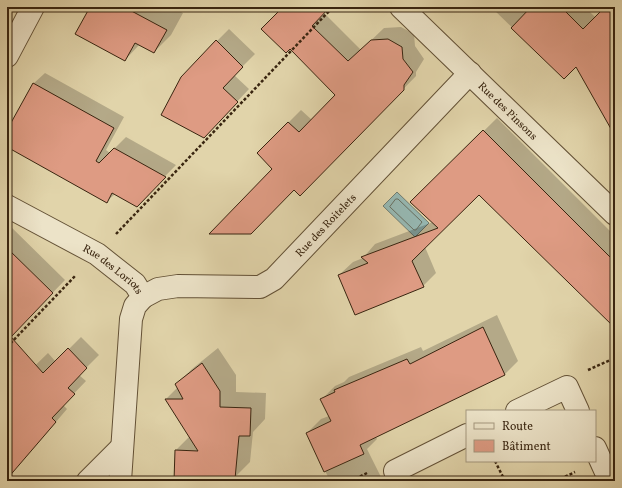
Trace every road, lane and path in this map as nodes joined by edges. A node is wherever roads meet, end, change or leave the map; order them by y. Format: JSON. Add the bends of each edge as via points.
{"nodes":[{"id":1,"x":33,"y":7,"type":"edge"},
{"id":2,"x":333,"y":7,"type":"edge"},
{"id":3,"x":401,"y":7,"type":"edge"},
{"id":4,"x":7,"y":56,"type":"edge"},
{"id":5,"x":470,"y":73,"type":"junction"},
{"id":6,"x":7,"y":206,"type":"edge"},
{"id":7,"x":615,"y":214,"type":"edge"},
{"id":8,"x":97,"y":254,"type":"junction"},
{"id":9,"x":143,"y":296,"type":"junction"},
{"id":10,"x":7,"y":347,"type":"edge"},
{"id":11,"x":519,"y":410,"type":"edge"},
{"id":12,"x":578,"y":410,"type":"edge"},
{"id":13,"x":466,"y":436,"type":"edge"},
{"id":14,"x":121,"y":448,"type":"junction"},
{"id":15,"x":596,"y":450,"type":"edge"},
{"id":16,"x":496,"y":462,"type":"edge"},
{"id":17,"x":88,"y":481,"type":"edge"},
{"id":18,"x":120,"y":481,"type":"edge"},
{"id":19,"x":400,"y":481,"type":"edge"},
{"id":20,"x":505,"y":481,"type":"edge"},
{"id":21,"x":610,"y":481,"type":"edge"}],
"edges":[{"from":1,"to":4,"type":"street"},
{"from":2,"to":8,"type":"path"},
{"from":3,"to":5,"type":"street","name":"Rue des Pinsons"},
{"from":5,"to":7,"type":"street","name":"Rue des Pinsons"},
{"from":5,"to":9,"type":"street","name":"Rue des Roitelets","via":[[274,279],[260,287],[178,286],[158,289]]},
{"from":6,"to":8,"type":"street","name":"Rue des Loriots"},
{"from":8,"to":9,"type":"street","name":"Rue des Loriots","via":[[135,284]]},
{"from":8,"to":10,"type":"path"},
{"from":9,"to":14,"type":"street","name":"Rue des Loriots","via":[[135,306],[131,319]]},
{"from":11,"to":12,"type":"street","via":[[567,387]]},
{"from":13,"to":19,"type":"street","via":[[395,471]]},
{"from":14,"to":17,"type":"street"},
{"from":14,"to":18,"type":"street","name":"Rue des Loriots"},
{"from":15,"to":21,"type":"street"},
{"from":16,"to":20,"type":"path"}]}
